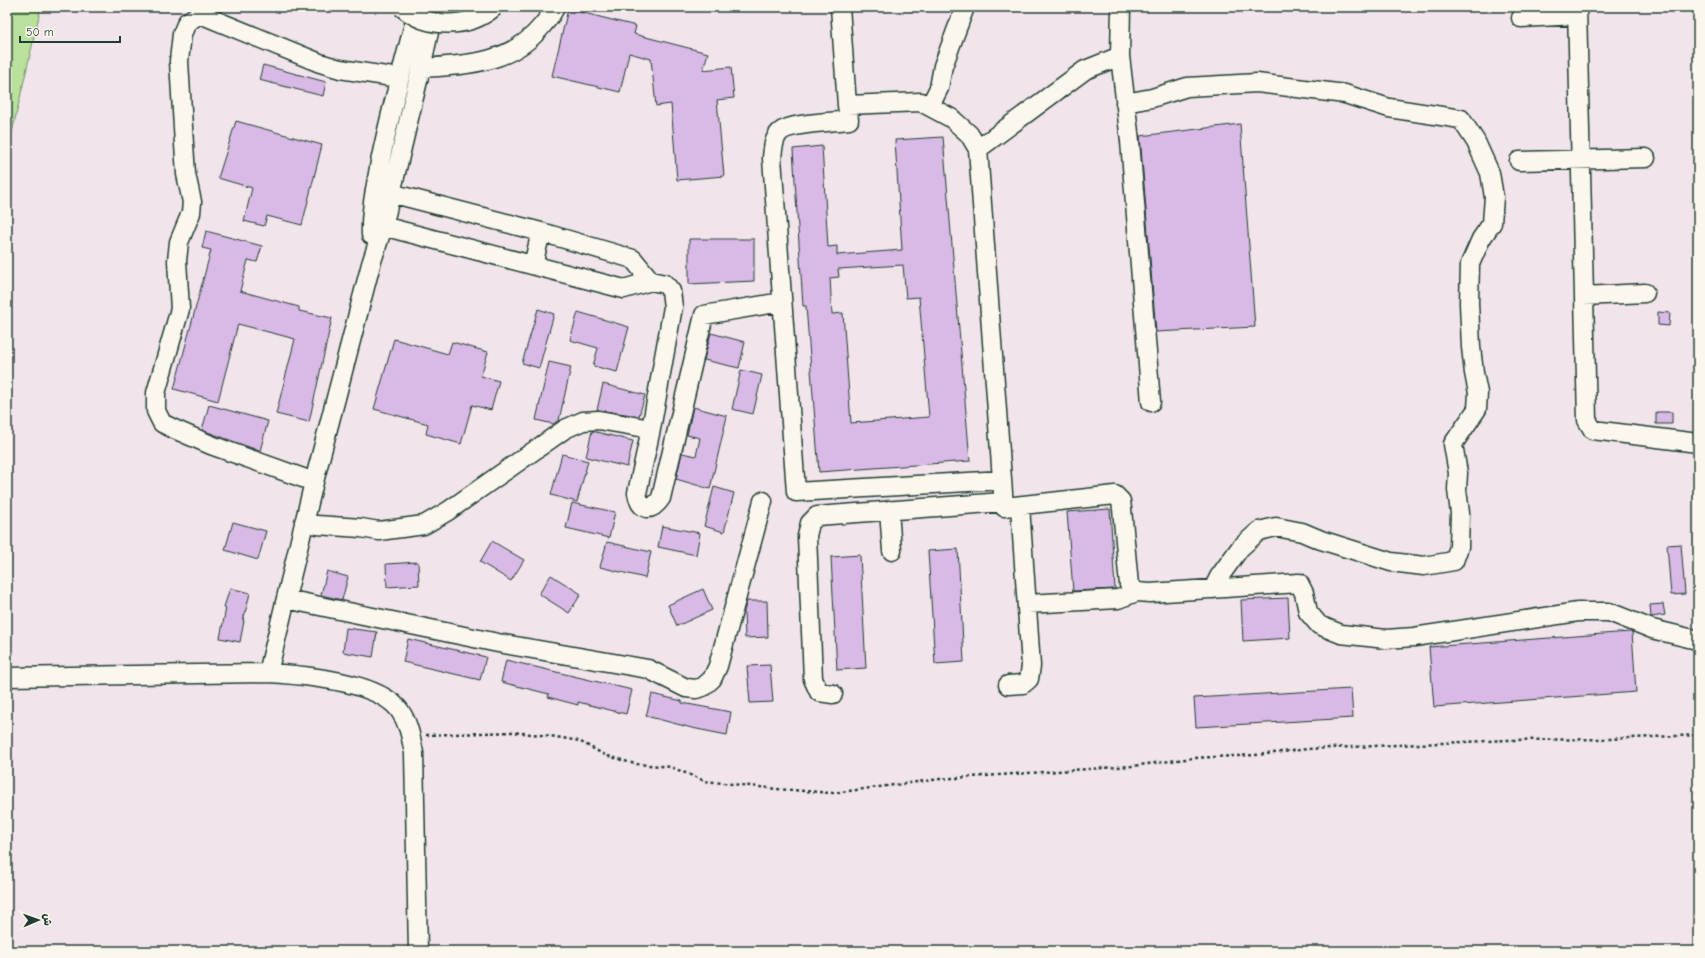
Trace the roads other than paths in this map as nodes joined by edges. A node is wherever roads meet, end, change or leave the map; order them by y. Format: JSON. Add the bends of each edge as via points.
{"nodes":[{"id":1,"x":402,"y":7,"type":"edge"},
{"id":2,"x":425,"y":7,"type":"edge"},
{"id":3,"x":430,"y":7,"type":"edge"},
{"id":4,"x":494,"y":7,"type":"edge"},
{"id":5,"x":555,"y":7,"type":"edge"},
{"id":6,"x":840,"y":7,"type":"edge"},
{"id":7,"x":965,"y":7,"type":"edge"},
{"id":8,"x":1121,"y":7,"type":"edge"},
{"id":9,"x":1577,"y":11,"type":"edge"},
{"id":10,"x":1521,"y":18,"type":"dead end"},
{"id":11,"x":1120,"y":56,"type":"junction"},
{"id":12,"x":421,"y":68,"type":"junction"},
{"id":13,"x":399,"y":78,"type":"junction"},
{"id":14,"x":1126,"y":103,"type":"junction"},
{"id":15,"x":847,"y":105,"type":"junction"},
{"id":16,"x":930,"y":106,"type":"junction"},
{"id":17,"x":391,"y":111,"type":"junction"},
{"id":18,"x":410,"y":115,"type":"junction"},
{"id":19,"x":978,"y":149,"type":"junction"},
{"id":20,"x":1646,"y":158,"type":"dead end"},
{"id":21,"x":1581,"y":159,"type":"junction"},
{"id":22,"x":1519,"y":161,"type":"dead end"},
{"id":23,"x":383,"y":191,"type":"junction"},
{"id":24,"x":377,"y":225,"type":"junction"},
{"id":25,"x":541,"y":232,"type":"junction"},
{"id":26,"x":533,"y":265,"type":"junction"},
{"id":27,"x":651,"y":281,"type":"junction"},
{"id":28,"x":1644,"y":293,"type":"dead end"},
{"id":29,"x":1584,"y":296,"type":"junction"},
{"id":30,"x":782,"y":302,"type":"junction"},
{"id":31,"x":1150,"y":402,"type":"dead end"},
{"id":32,"x":651,"y":429,"type":"junction"},
{"id":33,"x":1698,"y":443,"type":"edge"},
{"id":34,"x":1002,"y":480,"type":"junction"},
{"id":35,"x":314,"y":482,"type":"junction"},
{"id":36,"x":763,"y":501,"type":"dead end"},
{"id":37,"x":1012,"y":504,"type":"junction"},
{"id":38,"x":889,"y":510,"type":"junction"},
{"id":39,"x":304,"y":522,"type":"junction"},
{"id":40,"x":892,"y":551,"type":"dead end"},
{"id":41,"x":1213,"y":589,"type":"junction"},
{"id":42,"x":1137,"y":592,"type":"junction"},
{"id":43,"x":286,"y":599,"type":"junction"},
{"id":44,"x":1027,"y":604,"type":"junction"},
{"id":45,"x":1698,"y":638,"type":"edge"},
{"id":46,"x":268,"y":673,"type":"junction"},
{"id":47,"x":7,"y":677,"type":"edge"},
{"id":48,"x":1008,"y":685,"type":"dead end"},
{"id":49,"x":833,"y":694,"type":"dead end"},
{"id":50,"x":418,"y":951,"type":"edge"}],
"edges":[{"from":1,"to":4,"type":"street","bridge":true,"via":[[408,13],[424,20],[453,24],[472,20]]},
{"from":2,"to":13,"type":"street","via":[[416,17]]},
{"from":3,"to":12,"type":"street","via":[[431,23]]},
{"from":5,"to":12,"type":"street","via":[[533,37],[512,52],[480,62]]},
{"from":6,"to":15,"type":"street"},
{"from":7,"to":16,"type":"street","via":[[943,66],[939,88]]},
{"from":8,"to":11,"type":"street"},
{"from":9,"to":10,"type":"street"},
{"from":9,"to":21,"type":"street"},
{"from":11,"to":14,"type":"street"},
{"from":11,"to":19,"type":"street","via":[[1085,70]]},
{"from":12,"to":18,"type":"street"},
{"from":13,"to":17,"type":"street"},
{"from":13,"to":35,"type":"street","via":[[340,69],[320,63],[200,14],[187,22],[182,34],[179,61],[186,174],[192,202],[191,213],[179,242],[177,261],[180,308],[156,393],[156,411],[162,423],[174,429]]},
{"from":14,"to":31,"type":"street"},
{"from":14,"to":41,"type":"street","via":[[1187,87],[1257,83],[1346,94],[1389,108],[1461,119],[1476,142],[1490,173],[1494,197],[1492,223],[1481,239],[1470,264],[1471,347],[1478,393],[1477,409],[1453,444],[1458,473],[1460,513],[1459,547],[1454,561],[1424,566],[1391,562],[1302,532],[1276,527],[1259,531],[1240,548]]},
{"from":15,"to":16,"type":"street","via":[[922,102]]},
{"from":15,"to":30,"type":"street","via":[[849,120],[790,126],[780,132],[774,142],[772,158]]},
{"from":16,"to":19,"type":"street","via":[[951,118],[969,134]]},
{"from":17,"to":18,"type":"street"},
{"from":17,"to":23,"type":"street"},
{"from":18,"to":23,"type":"street"},
{"from":19,"to":34,"type":"street"},
{"from":20,"to":21,"type":"street"},
{"from":21,"to":22,"type":"street"},
{"from":21,"to":29,"type":"street"},
{"from":23,"to":24,"type":"street"},
{"from":23,"to":25,"type":"street"},
{"from":24,"to":26,"type":"street"},
{"from":24,"to":35,"type":"street","via":[[371,264]]},
{"from":25,"to":26,"type":"street"},
{"from":25,"to":27,"type":"street","via":[[633,259]]},
{"from":26,"to":27,"type":"street","via":[[624,289]]},
{"from":27,"to":32,"type":"street","via":[[665,284],[670,291],[673,307]]},
{"from":28,"to":29,"type":"street"},
{"from":29,"to":33,"type":"street","via":[[1587,420],[1593,430]]},
{"from":30,"to":32,"type":"street","via":[[704,315],[661,498],[656,505],[646,508],[639,502],[637,493]]},
{"from":30,"to":34,"type":"street","via":[[796,492]]},
{"from":32,"to":39,"type":"street","via":[[599,420],[583,421],[565,429],[424,525],[379,531]]},
{"from":34,"to":37,"type":"street"},
{"from":35,"to":39,"type":"street"},
{"from":36,"to":43,"type":"street","via":[[718,666],[712,679],[703,687],[696,689],[686,688],[648,669],[498,643]]},
{"from":37,"to":38,"type":"street"},
{"from":37,"to":42,"type":"street","via":[[1115,495],[1121,501],[1129,585]]},
{"from":37,"to":44,"type":"street"},
{"from":38,"to":40,"type":"street"},
{"from":38,"to":49,"type":"street","via":[[816,516],[810,523],[807,536],[813,679],[819,692]]},
{"from":39,"to":43,"type":"street"},
{"from":41,"to":42,"type":"street"},
{"from":41,"to":45,"type":"street","via":[[1299,583],[1308,612],[1319,625],[1341,634],[1386,639],[1578,612],[1609,612],[1652,628],[1693,639]]},
{"from":42,"to":44,"type":"street","via":[[1118,599]]},
{"from":43,"to":46,"type":"street"},
{"from":44,"to":48,"type":"street","via":[[1031,666],[1029,679],[1023,684]]},
{"from":46,"to":47,"type":"street"},
{"from":46,"to":50,"type":"street","via":[[332,680],[373,692],[387,698],[399,710],[410,729],[414,753]]}]}
